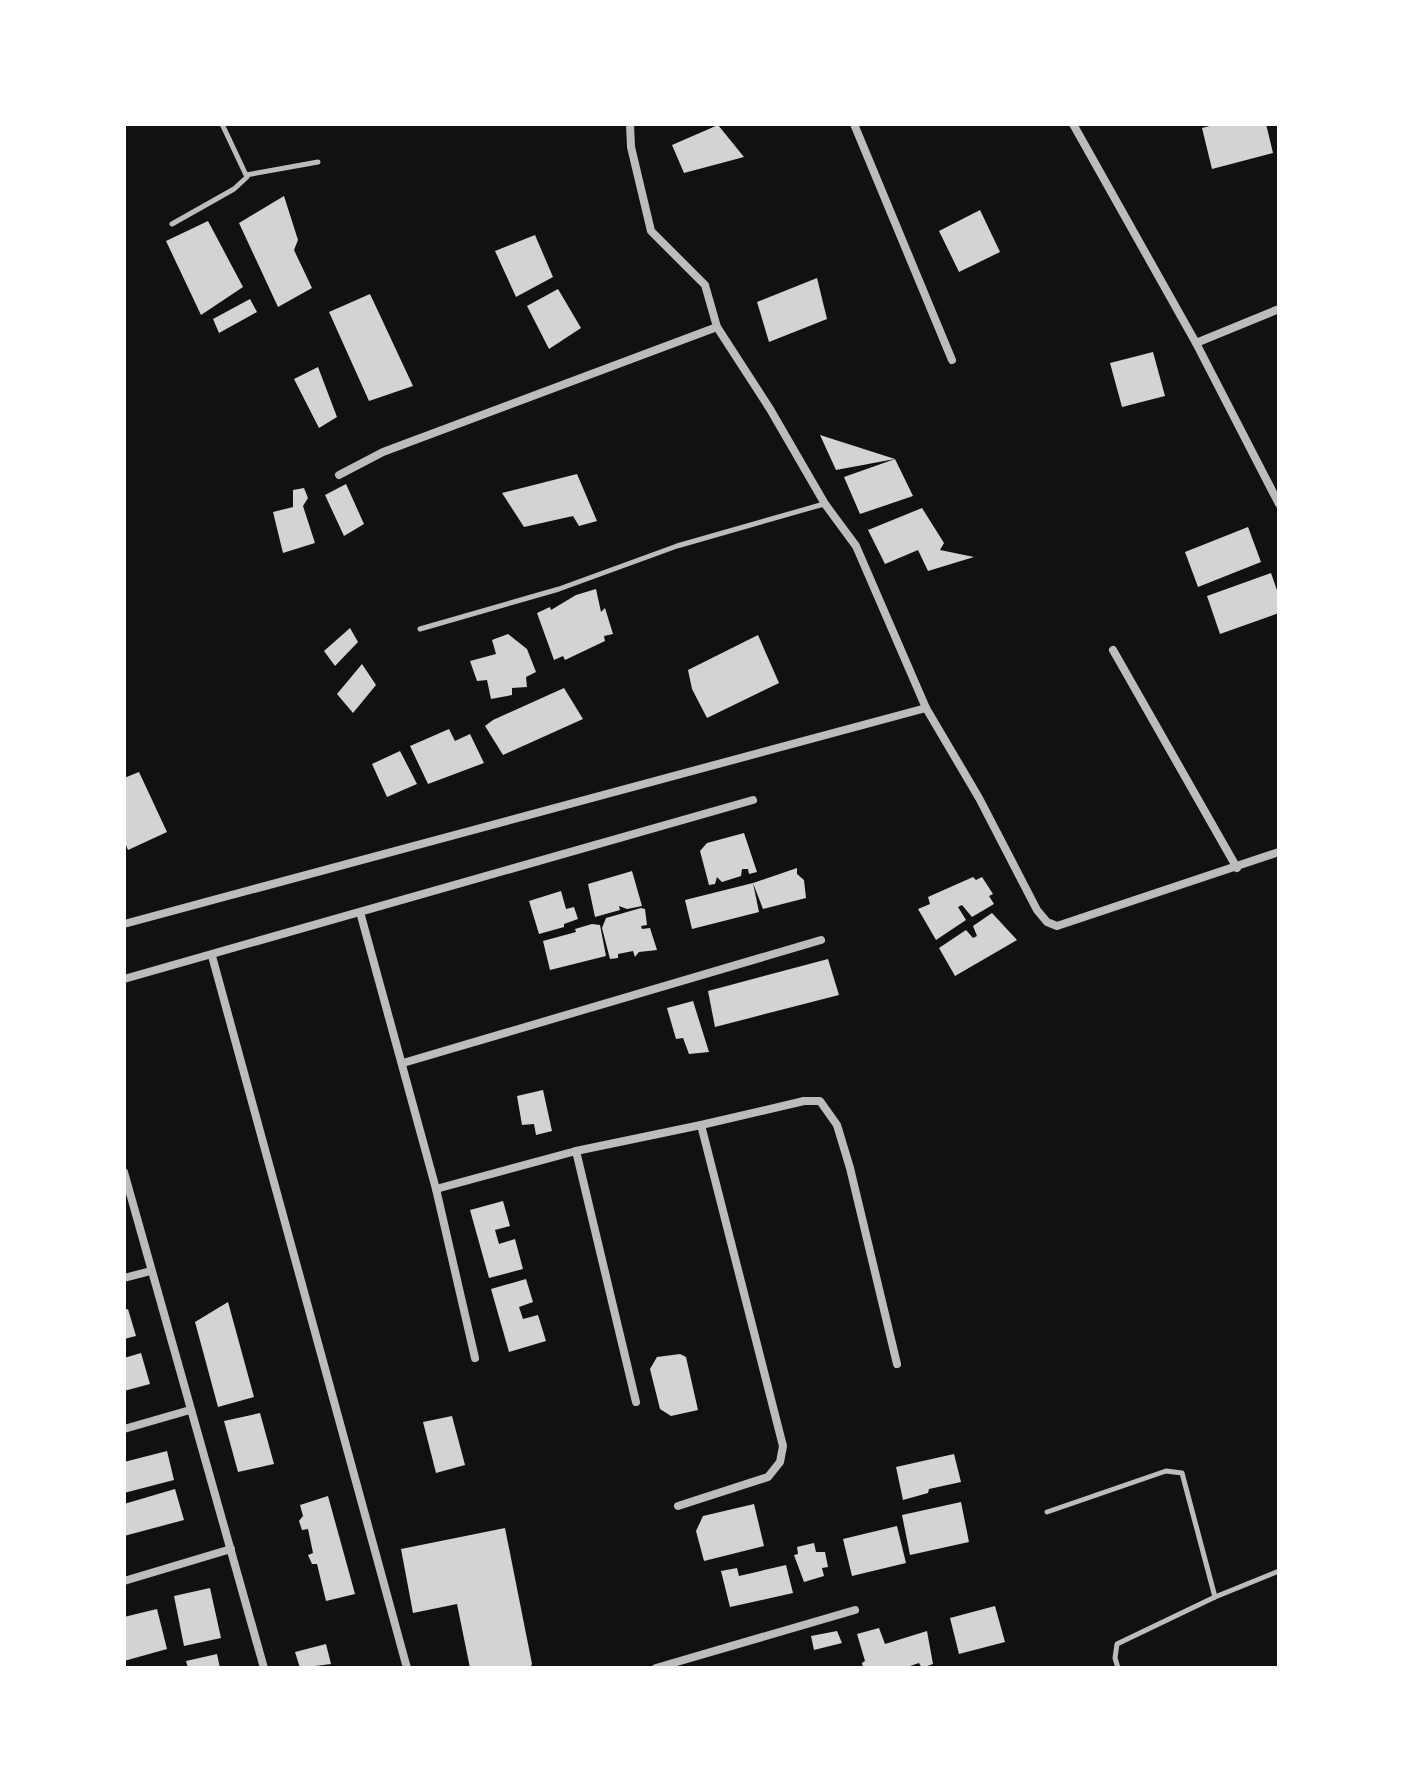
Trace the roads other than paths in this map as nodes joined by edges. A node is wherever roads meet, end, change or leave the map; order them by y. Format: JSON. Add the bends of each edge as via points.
{"nodes":[{"id":1,"x":222,"y":124,"type":"edge"},
{"id":2,"x":854,"y":124,"type":"edge"},
{"id":3,"x":1073,"y":124,"type":"edge"},
{"id":4,"x":628,"y":125,"type":"edge"},
{"id":5,"x":318,"y":162,"type":"dead end"},
{"id":6,"x":248,"y":176,"type":"junction"},
{"id":7,"x":172,"y":224,"type":"dead end"},
{"id":8,"x":1279,"y":309,"type":"edge"},
{"id":9,"x":717,"y":327,"type":"junction"},
{"id":10,"x":1196,"y":343,"type":"junction"},
{"id":11,"x":952,"y":360,"type":"dead end"},
{"id":12,"x":339,"y":475,"type":"dead end"},
{"id":13,"x":825,"y":504,"type":"junction"},
{"id":14,"x":1279,"y":504,"type":"edge"},
{"id":15,"x":420,"y":629,"type":"dead end"},
{"id":16,"x":1113,"y":650,"type":"dead end"},
{"id":17,"x":926,"y":708,"type":"junction"},
{"id":18,"x":753,"y":800,"type":"dead end"},
{"id":19,"x":1279,"y":852,"type":"edge"},
{"id":20,"x":1237,"y":868,"type":"junction"},
{"id":21,"x":360,"y":912,"type":"junction"},
{"id":22,"x":124,"y":924,"type":"edge"},
{"id":23,"x":821,"y":940,"type":"dead end"},
{"id":24,"x":212,"y":956,"type":"junction"},
{"id":25,"x":124,"y":979,"type":"edge"},
{"id":26,"x":403,"y":1063,"type":"junction"},
{"id":27,"x":701,"y":1125,"type":"junction"},
{"id":28,"x":576,"y":1151,"type":"junction"},
{"id":29,"x":124,"y":1172,"type":"edge"},
{"id":30,"x":436,"y":1189,"type":"junction"},
{"id":31,"x":151,"y":1271,"type":"junction"},
{"id":32,"x":124,"y":1278,"type":"edge"},
{"id":33,"x":475,"y":1358,"type":"dead end"},
{"id":34,"x":897,"y":1364,"type":"dead end"},
{"id":35,"x":636,"y":1402,"type":"dead end"},
{"id":36,"x":190,"y":1410,"type":"junction"},
{"id":37,"x":124,"y":1429,"type":"edge"},
{"id":38,"x":678,"y":1506,"type":"dead end"},
{"id":39,"x":1047,"y":1512,"type":"dead end"},
{"id":40,"x":231,"y":1549,"type":"junction"},
{"id":41,"x":1279,"y":1571,"type":"edge"},
{"id":42,"x":124,"y":1581,"type":"edge"},
{"id":43,"x":1215,"y":1597,"type":"junction"},
{"id":44,"x":855,"y":1610,"type":"dead end"},
{"id":45,"x":264,"y":1668,"type":"edge"},
{"id":46,"x":407,"y":1668,"type":"edge"},
{"id":47,"x":656,"y":1668,"type":"edge"},
{"id":48,"x":1118,"y":1668,"type":"edge"}],
"edges":[{"from":1,"to":6,"type":"lane"},
{"from":2,"to":11,"type":"street"},
{"from":3,"to":10,"type":"street"},
{"from":4,"to":9,"type":"street","via":[[651,231],[705,285]]},
{"from":5,"to":6,"type":"lane"},
{"from":6,"to":7,"type":"lane"},
{"from":8,"to":10,"type":"street"},
{"from":9,"to":12,"type":"street","via":[[383,452]]},
{"from":9,"to":13,"type":"street"},
{"from":10,"to":14,"type":"street"},
{"from":13,"to":15,"type":"lane"},
{"from":13,"to":17,"type":"street","via":[[856,546]]},
{"from":16,"to":20,"type":"street"},
{"from":17,"to":20,"type":"street","via":[[1047,922],[1077,922]]},
{"from":17,"to":22,"type":"street"},
{"from":18,"to":21,"type":"street"},
{"from":19,"to":20,"type":"street"},
{"from":21,"to":24,"type":"street"},
{"from":21,"to":26,"type":"street"},
{"from":23,"to":26,"type":"street"},
{"from":24,"to":25,"type":"street"},
{"from":24,"to":46,"type":"street"},
{"from":26,"to":30,"type":"street"},
{"from":27,"to":28,"type":"street"},
{"from":27,"to":34,"type":"street","via":[[804,1101],[820,1101],[828,1110],[850,1168]]},
{"from":27,"to":38,"type":"street","via":[[783,1446],[780,1462],[768,1477]]},
{"from":28,"to":30,"type":"street"},
{"from":28,"to":35,"type":"street"},
{"from":29,"to":31,"type":"street"},
{"from":30,"to":33,"type":"street"},
{"from":31,"to":32,"type":"street"},
{"from":31,"to":36,"type":"street"},
{"from":36,"to":37,"type":"street"},
{"from":36,"to":40,"type":"street"},
{"from":39,"to":43,"type":"lane","via":[[1166,1471],[1182,1473]]},
{"from":40,"to":42,"type":"street"},
{"from":40,"to":45,"type":"street"},
{"from":41,"to":43,"type":"lane"},
{"from":43,"to":48,"type":"lane","via":[[1117,1644]]},
{"from":44,"to":47,"type":"street"}]}
